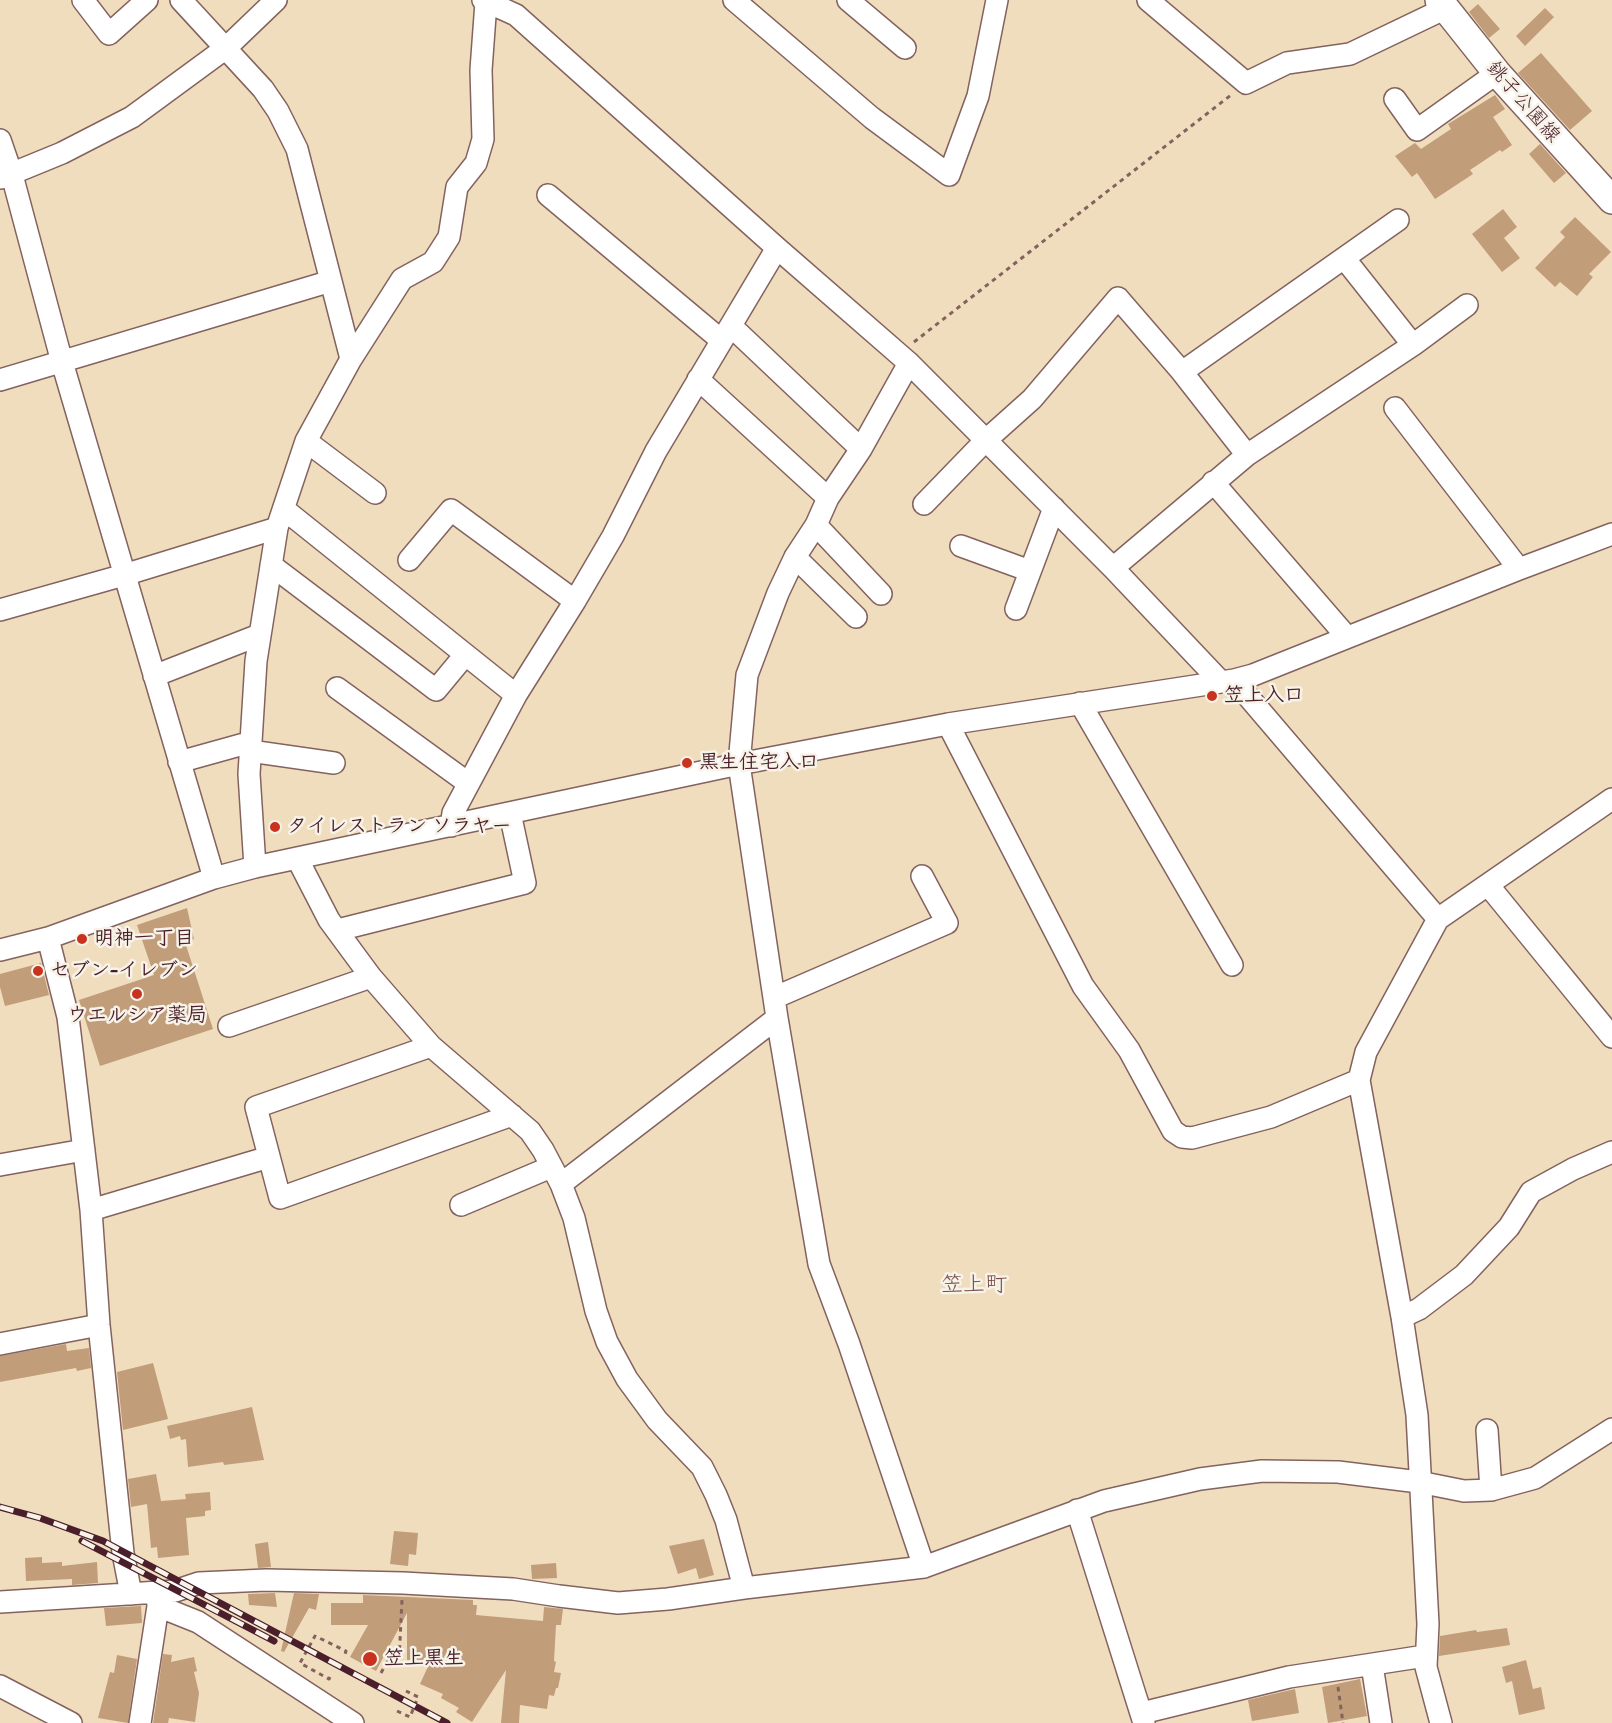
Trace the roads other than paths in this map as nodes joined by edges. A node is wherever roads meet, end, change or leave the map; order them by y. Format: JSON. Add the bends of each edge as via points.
{"nodes":[{"id":1,"x":83,"y":0,"type":"edge"},
{"id":2,"x":147,"y":0,"type":"edge"},
{"id":3,"x":181,"y":0,"type":"edge"},
{"id":4,"x":276,"y":0,"type":"edge"},
{"id":5,"x":734,"y":0,"type":"edge"},
{"id":6,"x":848,"y":0,"type":"edge"},
{"id":7,"x":997,"y":0,"type":"edge"},
{"id":8,"x":1148,"y":0,"type":"edge"},
{"id":9,"x":484,"y":1,"type":"edge"},
{"id":10,"x":1442,"y":4,"type":"edge"},
{"id":11,"x":517,"y":7,"type":"edge"},
{"id":12,"x":226,"y":48,"type":"junction"},
{"id":13,"x":905,"y":48,"type":"dead end"},
{"id":14,"x":1497,"y":73,"type":"junction"},
{"id":15,"x":1395,"y":99,"type":"dead end"},
{"id":16,"x":0,"y":140,"type":"edge"},
{"id":17,"x":6,"y":177,"type":"edge"},
{"id":18,"x":548,"y":195,"type":"dead end"},
{"id":19,"x":1612,"y":200,"type":"edge"},
{"id":20,"x":1398,"y":220,"type":"dead end"},
{"id":21,"x":777,"y":248,"type":"junction"},
{"id":22,"x":1344,"y":258,"type":"junction"},
{"id":23,"x":331,"y":281,"type":"junction"},
{"id":24,"x":1467,"y":305,"type":"dead end"},
{"id":25,"x":726,"y":333,"type":"junction"},
{"id":26,"x":1413,"y":345,"type":"junction"},
{"id":27,"x":351,"y":359,"type":"junction"},
{"id":28,"x":904,"y":359,"type":"junction"},
{"id":29,"x":62,"y":362,"type":"junction"},
{"id":30,"x":1182,"y":372,"type":"junction"},
{"id":31,"x":698,"y":379,"type":"junction"},
{"id":32,"x":0,"y":380,"type":"edge"},
{"id":33,"x":1395,"y":408,"type":"dead end"},
{"id":34,"x":306,"y":441,"type":"junction"},
{"id":35,"x":985,"y":441,"type":"junction"},
{"id":36,"x":861,"y":449,"type":"junction"},
{"id":37,"x":1247,"y":455,"type":"junction"},
{"id":38,"x":1213,"y":482,"type":"junction"},
{"id":39,"x":375,"y":493,"type":"dead end"},
{"id":40,"x":828,"y":498,"type":"junction"},
{"id":41,"x":924,"y":504,"type":"dead end"},
{"id":42,"x":1054,"y":508,"type":"junction"},
{"id":43,"x":281,"y":519,"type":"junction"},
{"id":44,"x":816,"y":525,"type":"junction"},
{"id":45,"x":1612,"y":534,"type":"edge"},
{"id":46,"x":961,"y":546,"type":"dead end"},
{"id":47,"x":795,"y":557,"type":"junction"},
{"id":48,"x":409,"y":560,"type":"dead end"},
{"id":49,"x":271,"y":565,"type":"junction"},
{"id":50,"x":1113,"y":568,"type":"junction"},
{"id":51,"x":1519,"y":569,"type":"junction"},
{"id":52,"x":1030,"y":571,"type":"junction"},
{"id":53,"x":124,"y":575,"type":"junction"},
{"id":54,"x":881,"y":594,"type":"dead end"},
{"id":55,"x":575,"y":601,"type":"junction"},
{"id":56,"x":1016,"y":609,"type":"dead end"},
{"id":57,"x":0,"y":610,"type":"edge"},
{"id":58,"x":856,"y":617,"type":"dead end"},
{"id":59,"x":259,"y":635,"type":"junction"},
{"id":60,"x":1347,"y":637,"type":"junction"},
{"id":61,"x":465,"y":655,"type":"junction"},
{"id":62,"x":154,"y":676,"type":"junction"},
{"id":63,"x":1227,"y":681,"type":"junction"},
{"id":64,"x":337,"y":688,"type":"dead end"},
{"id":65,"x":516,"y":695,"type":"junction"},
{"id":66,"x":1080,"y":703,"type":"junction"},
{"id":67,"x":948,"y":724,"type":"junction"},
{"id":68,"x":251,"y":747,"type":"junction"},
{"id":69,"x":179,"y":762,"type":"junction"},
{"id":70,"x":334,"y":763,"type":"dead end"},
{"id":71,"x":739,"y":764,"type":"junction"},
{"id":72,"x":468,"y":783,"type":"junction"},
{"id":73,"x":1612,"y":799,"type":"edge"},
{"id":74,"x":510,"y":813,"type":"junction"},
{"id":75,"x":451,"y":826,"type":"junction"},
{"id":76,"x":297,"y":858,"type":"junction"},
{"id":77,"x":255,"y":867,"type":"junction"},
{"id":78,"x":922,"y":876,"type":"dead end"},
{"id":79,"x":214,"y":878,"type":"junction"},
{"id":80,"x":1488,"y":885,"type":"junction"},
{"id":81,"x":1438,"y":918,"type":"junction"},
{"id":82,"x":338,"y":930,"type":"junction"},
{"id":83,"x":48,"y":938,"type":"junction"},
{"id":84,"x":0,"y":950,"type":"edge"},
{"id":85,"x":1232,"y":965,"type":"dead end"},
{"id":86,"x":371,"y":977,"type":"junction"},
{"id":87,"x":776,"y":1008,"type":"junction"},
{"id":88,"x":229,"y":1026,"type":"dead end"},
{"id":89,"x":1612,"y":1037,"type":"edge"},
{"id":90,"x":431,"y":1046,"type":"junction"},
{"id":91,"x":1359,"y":1080,"type":"junction"},
{"id":92,"x":512,"y":1115,"type":"junction"},
{"id":93,"x":84,"y":1150,"type":"junction"},
{"id":94,"x":1612,"y":1152,"type":"edge"},
{"id":95,"x":269,"y":1157,"type":"junction"},
{"id":96,"x":0,"y":1166,"type":"edge"},
{"id":97,"x":556,"y":1176,"type":"junction"},
{"id":98,"x":462,"y":1204,"type":"dead end"},
{"id":99,"x":91,"y":1210,"type":"junction"},
{"id":100,"x":1402,"y":1317,"type":"junction"},
{"id":101,"x":99,"y":1325,"type":"junction"},
{"id":102,"x":0,"y":1344,"type":"edge"},
{"id":103,"x":1612,"y":1429,"type":"edge"},
{"id":104,"x":1487,"y":1430,"type":"dead end"},
{"id":105,"x":1419,"y":1482,"type":"junction"},
{"id":106,"x":1491,"y":1490,"type":"junction"},
{"id":107,"x":1077,"y":1510,"type":"junction"},
{"id":108,"x":924,"y":1566,"type":"junction"},
{"id":109,"x":744,"y":1588,"type":"junction"},
{"id":110,"x":131,"y":1594,"type":"junction"},
{"id":111,"x":158,"y":1599,"type":"junction"},
{"id":112,"x":0,"y":1602,"type":"edge"},
{"id":113,"x":1425,"y":1656,"type":"junction"},
{"id":114,"x":1372,"y":1665,"type":"junction"},
{"id":115,"x":0,"y":1686,"type":"edge"},
{"id":116,"x":1143,"y":1718,"type":"edge"},
{"id":117,"x":71,"y":1723,"type":"edge"},
{"id":118,"x":140,"y":1723,"type":"edge"},
{"id":119,"x":353,"y":1723,"type":"edge"},
{"id":120,"x":1381,"y":1723,"type":"edge"},
{"id":121,"x":1441,"y":1723,"type":"edge"}],
"edges":[{"from":1,"to":2,"type":"street","via":[[109,34]]},
{"from":3,"to":12,"type":"street"},
{"from":4,"to":12,"type":"street"},
{"from":5,"to":7,"type":"street","via":[[872,118],[949,175],[978,96]]},
{"from":6,"to":13,"type":"street"},
{"from":8,"to":10,"type":"street","via":[[1246,83],[1287,63],[1350,54]]},
{"from":9,"to":11,"type":"street"},
{"from":9,"to":27,"type":"street","via":[[483,139],[476,163],[457,187],[449,237],[433,262],[402,279]]},
{"from":10,"to":14,"type":"main road","name":"銚子公園線"},
{"from":11,"to":21,"type":"street"},
{"from":12,"to":17,"type":"street","via":[[132,117]]},
{"from":12,"to":23,"type":"street","via":[[263,89],[297,149]]},
{"from":14,"to":15,"type":"street","via":[[1417,130]]},
{"from":14,"to":19,"type":"main road","name":"銚子公園線"},
{"from":16,"to":17,"type":"street"},
{"from":17,"to":29,"type":"street"},
{"from":18,"to":25,"type":"street"},
{"from":20,"to":22,"type":"street"},
{"from":21,"to":25,"type":"street"},
{"from":21,"to":28,"type":"street"},
{"from":22,"to":26,"type":"street"},
{"from":22,"to":30,"type":"street"},
{"from":23,"to":27,"type":"street"},
{"from":23,"to":29,"type":"street"},
{"from":24,"to":26,"type":"street"},
{"from":25,"to":31,"type":"street"},
{"from":25,"to":36,"type":"street"},
{"from":26,"to":37,"type":"street"},
{"from":27,"to":34,"type":"street"},
{"from":28,"to":35,"type":"street"},
{"from":28,"to":36,"type":"street"},
{"from":29,"to":32,"type":"street"},
{"from":29,"to":53,"type":"street"},
{"from":30,"to":35,"type":"street","via":[[1118,298],[1032,399]]},
{"from":30,"to":37,"type":"street"},
{"from":31,"to":40,"type":"street"},
{"from":31,"to":55,"type":"street"},
{"from":33,"to":51,"type":"street"},
{"from":34,"to":39,"type":"street"},
{"from":34,"to":43,"type":"street"},
{"from":35,"to":41,"type":"street"},
{"from":35,"to":42,"type":"street"},
{"from":36,"to":40,"type":"street"},
{"from":37,"to":38,"type":"street"},
{"from":38,"to":50,"type":"street"},
{"from":38,"to":60,"type":"street"},
{"from":40,"to":44,"type":"street"},
{"from":42,"to":50,"type":"street"},
{"from":42,"to":52,"type":"street"},
{"from":43,"to":49,"type":"street"},
{"from":43,"to":53,"type":"street"},
{"from":43,"to":61,"type":"street"},
{"from":44,"to":47,"type":"street"},
{"from":44,"to":54,"type":"street"},
{"from":45,"to":51,"type":"street"},
{"from":46,"to":52,"type":"street"},
{"from":47,"to":58,"type":"street"},
{"from":47,"to":71,"type":"street","via":[[747,675]]},
{"from":48,"to":55,"type":"street","via":[[451,510]]},
{"from":49,"to":59,"type":"street"},
{"from":49,"to":61,"type":"street","via":[[436,690]]},
{"from":50,"to":63,"type":"street"},
{"from":51,"to":60,"type":"street"},
{"from":52,"to":56,"type":"street"},
{"from":53,"to":57,"type":"street"},
{"from":53,"to":62,"type":"street"},
{"from":55,"to":65,"type":"street"},
{"from":59,"to":62,"type":"street"},
{"from":59,"to":68,"type":"street"},
{"from":60,"to":63,"type":"street","via":[[1253,675]]},
{"from":61,"to":65,"type":"street"},
{"from":62,"to":69,"type":"street"},
{"from":63,"to":66,"type":"street"},
{"from":63,"to":81,"type":"street"},
{"from":64,"to":72,"type":"street"},
{"from":65,"to":72,"type":"street"},
{"from":66,"to":67,"type":"street"},
{"from":66,"to":85,"type":"street"},
{"from":67,"to":71,"type":"street"},
{"from":67,"to":91,"type":"street","via":[[1083,986],[1129,1050],[1173,1131],[1192,1138],[1271,1117]]},
{"from":68,"to":69,"type":"street"},
{"from":68,"to":70,"type":"street"},
{"from":68,"to":77,"type":"street"},
{"from":69,"to":79,"type":"street"},
{"from":71,"to":74,"type":"street"},
{"from":71,"to":87,"type":"street"},
{"from":72,"to":75,"type":"street"},
{"from":73,"to":80,"type":"street"},
{"from":74,"to":75,"type":"street"},
{"from":74,"to":82,"type":"street","via":[[525,883]]},
{"from":75,"to":76,"type":"street"},
{"from":76,"to":77,"type":"street"},
{"from":76,"to":82,"type":"street"},
{"from":77,"to":79,"type":"street"},
{"from":78,"to":87,"type":"street","via":[[947,922]]},
{"from":79,"to":83,"type":"street"},
{"from":80,"to":81,"type":"street"},
{"from":80,"to":89,"type":"street"},
{"from":81,"to":91,"type":"street","via":[[1366,1052]]},
{"from":82,"to":86,"type":"street"},
{"from":83,"to":84,"type":"street"},
{"from":83,"to":93,"type":"street","via":[[68,1017]]},
{"from":86,"to":88,"type":"street"},
{"from":86,"to":90,"type":"street"},
{"from":87,"to":97,"type":"street"},
{"from":87,"to":108,"type":"street","via":[[819,1264]]},
{"from":90,"to":92,"type":"street"},
{"from":90,"to":95,"type":"street","via":[[256,1107]]},
{"from":91,"to":100,"type":"street"},
{"from":92,"to":95,"type":"street","via":[[280,1198]]},
{"from":92,"to":97,"type":"street","via":[[530,1131]]},
{"from":93,"to":96,"type":"street"},
{"from":93,"to":99,"type":"street"},
{"from":94,"to":100,"type":"street","via":[[1531,1192],[1509,1227],[1464,1275]]},
{"from":95,"to":99,"type":"street"},
{"from":97,"to":98,"type":"street"},
{"from":97,"to":109,"type":"street","via":[[574,1218],[607,1342],[657,1420],[702,1467],[726,1520]]},
{"from":99,"to":101,"type":"street"},
{"from":100,"to":105,"type":"street","via":[[1417,1415]]},
{"from":101,"to":102,"type":"street"},
{"from":101,"to":110,"type":"street","via":[[123,1553]]},
{"from":103,"to":106,"type":"street","via":[[1535,1478]]},
{"from":104,"to":106,"type":"street"},
{"from":105,"to":106,"type":"street","via":[[1464,1491]]},
{"from":105,"to":107,"type":"street","via":[[1338,1472],[1262,1471],[1200,1479]]},
{"from":105,"to":113,"type":"street","via":[[1428,1624]]},
{"from":107,"to":108,"type":"street"},
{"from":107,"to":116,"type":"street"},
{"from":108,"to":109,"type":"street"},
{"from":109,"to":111,"type":"street","via":[[618,1603],[513,1588],[266,1580],[199,1583]]},
{"from":110,"to":111,"type":"street"},
{"from":110,"to":112,"type":"street"},
{"from":111,"to":118,"type":"street"},
{"from":111,"to":119,"type":"street"},
{"from":113,"to":114,"type":"street"},
{"from":113,"to":121,"type":"street"},
{"from":114,"to":116,"type":"street","via":[[1288,1677]]},
{"from":114,"to":120,"type":"street"},
{"from":115,"to":117,"type":"street"}]}
